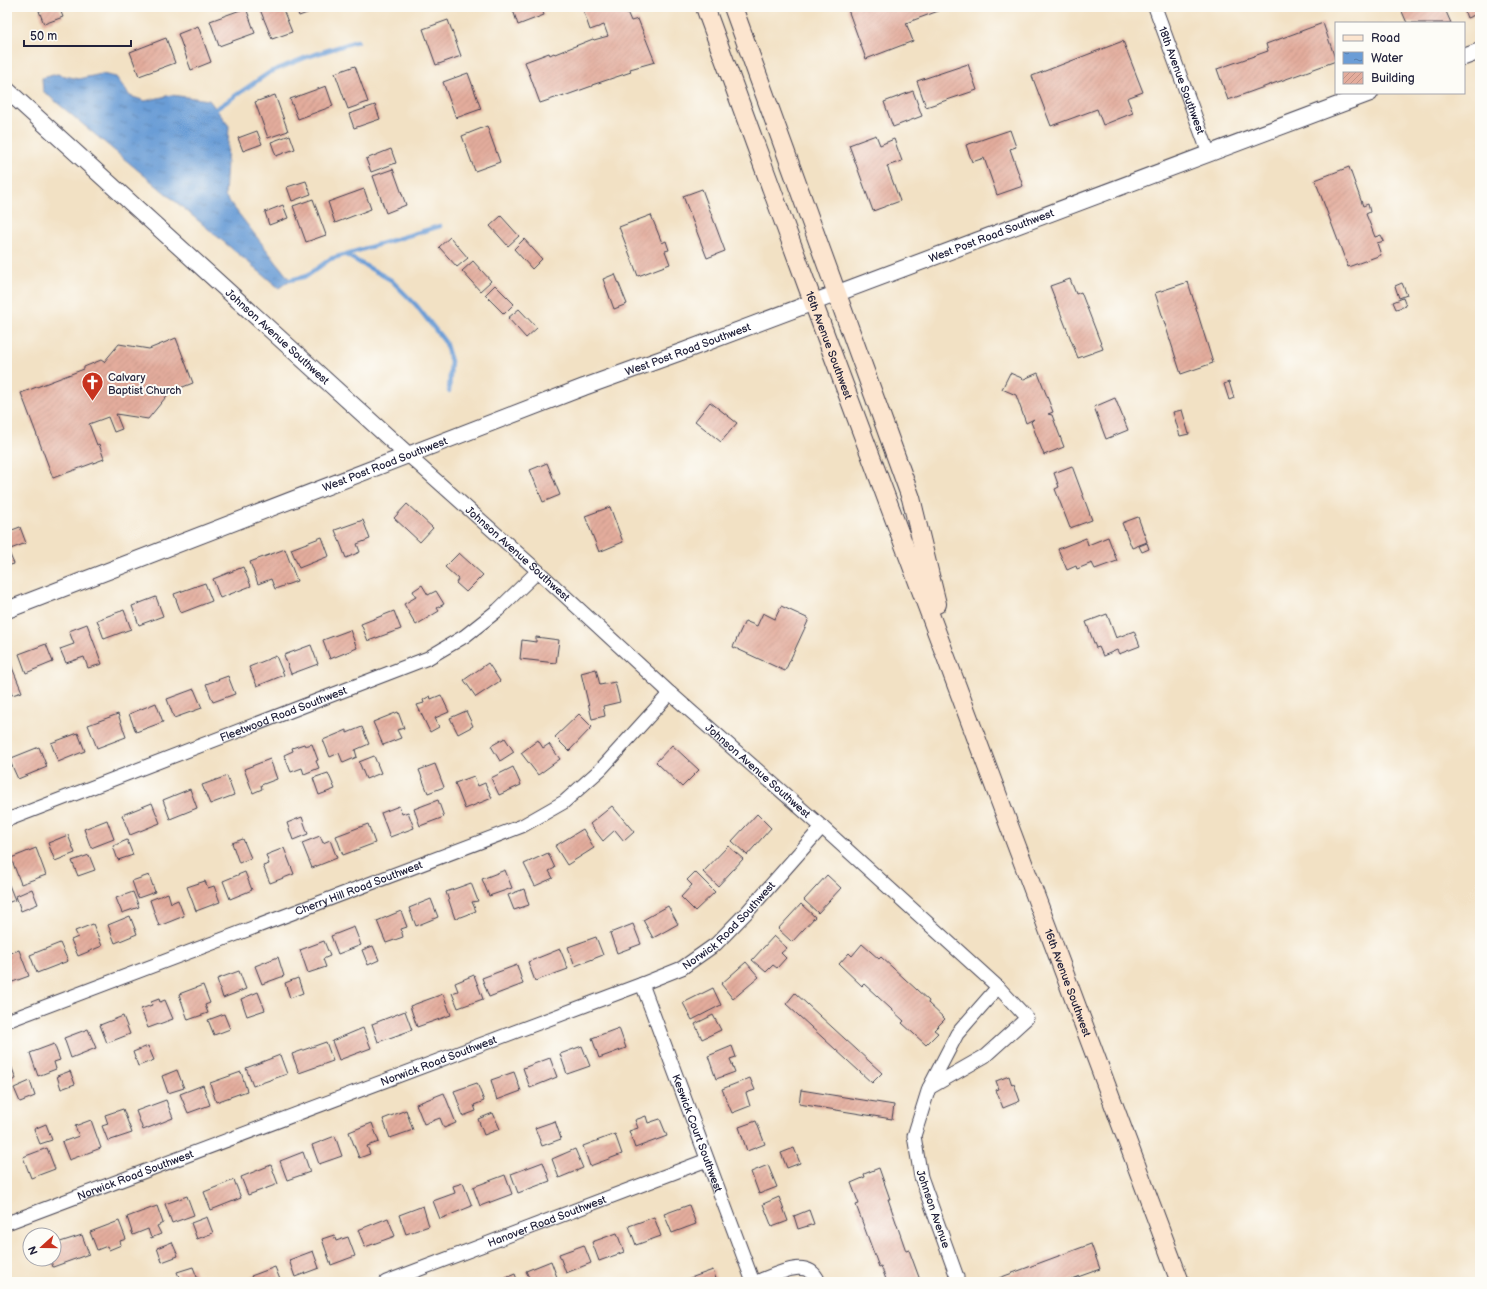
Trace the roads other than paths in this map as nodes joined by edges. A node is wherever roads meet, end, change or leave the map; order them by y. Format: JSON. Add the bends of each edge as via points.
{"nodes":[{"id":1,"x":705,"y":7,"type":"edge"},
{"id":2,"x":733,"y":7,"type":"edge"},
{"id":3,"x":1155,"y":7,"type":"edge"},
{"id":4,"x":1480,"y":51,"type":"edge"},
{"id":5,"x":1465,"y":58,"type":"edge"},
{"id":6,"x":7,"y":90,"type":"edge"},
{"id":7,"x":1367,"y":94,"type":"edge"},
{"id":8,"x":1209,"y":154,"type":"junction"},
{"id":9,"x":837,"y":293,"type":"junction"},
{"id":10,"x":813,"y":302,"type":"junction"},
{"id":11,"x":409,"y":456,"type":"junction"},
{"id":12,"x":538,"y":571,"type":"junction"},
{"id":13,"x":7,"y":610,"type":"edge"},
{"id":14,"x":956,"y":682,"type":"junction"},
{"id":15,"x":670,"y":693,"type":"junction"},
{"id":16,"x":7,"y":820,"type":"edge"},
{"id":17,"x":822,"y":827,"type":"junction"},
{"id":18,"x":642,"y":984,"type":"junction"},
{"id":19,"x":998,"y":987,"type":"junction"},
{"id":20,"x":7,"y":1021,"type":"edge"},
{"id":21,"x":929,"y":1088,"type":"junction"},
{"id":22,"x":707,"y":1160,"type":"junction"},
{"id":23,"x":7,"y":1223,"type":"edge"},
{"id":24,"x":386,"y":1282,"type":"edge"},
{"id":25,"x":754,"y":1282,"type":"edge"},
{"id":26,"x":819,"y":1282,"type":"edge"},
{"id":27,"x":957,"y":1282,"type":"edge"},
{"id":28,"x":1180,"y":1282,"type":"edge"}],
"edges":[{"from":1,"to":10,"type":"main road","name":"16th Avenue Southwest"},
{"from":2,"to":9,"type":"main road","name":"16th Avenue Southwest"},
{"from":3,"to":8,"type":"street","name":"18th Avenue Southwest"},
{"from":4,"to":5,"type":"street"},
{"from":6,"to":11,"type":"street","name":"Johnson Avenue Southwest"},
{"from":7,"to":8,"type":"street","name":"West Post Road Southwest"},
{"from":8,"to":9,"type":"street","name":"West Post Road Southwest"},
{"from":9,"to":10,"type":"street","name":"West Post Road Southwest"},
{"from":9,"to":14,"type":"main road","name":"16th Avenue Southwest","via":[[911,498]]},
{"from":10,"to":11,"type":"street","name":"West Post Road Southwest","via":[[584,387]]},
{"from":10,"to":14,"type":"main road","name":"16th Avenue Southwest"},
{"from":11,"to":12,"type":"street","name":"Johnson Avenue Southwest"},
{"from":11,"to":13,"type":"street","name":"West Post Road Southwest"},
{"from":12,"to":15,"type":"street","name":"Johnson Avenue Southwest"},
{"from":12,"to":16,"type":"street","name":"Fleetwood Road Southwest","via":[[498,610],[466,636],[428,658]]},
{"from":14,"to":28,"type":"main road","name":"16th Avenue Southwest"},
{"from":15,"to":17,"type":"street","name":"Johnson Avenue Southwest"},
{"from":15,"to":20,"type":"street","name":"Cherry Hill Road Southwest","via":[[601,769],[564,802],[522,826]]},
{"from":17,"to":18,"type":"street","name":"Norwick Road Southwest","via":[[716,944],[682,968]]},
{"from":17,"to":19,"type":"street","name":"Johnson Avenue Southwest"},
{"from":18,"to":22,"type":"street","name":"Keswick Court Southwest"},
{"from":18,"to":23,"type":"street","name":"Norwick Road Southwest"},
{"from":19,"to":21,"type":"street","name":"Johnson Avenue","via":[[957,1034]]},
{"from":19,"to":21,"type":"street","name":"Johnson Avenue Southwest","via":[[1027,1018],[985,1056]]},
{"from":21,"to":27,"type":"street","name":"Johnson Avenue","via":[[914,1136],[921,1177]]},
{"from":22,"to":24,"type":"street","name":"Hanover Road Southwest"},
{"from":22,"to":25,"type":"street","name":"Keswick Court Southwest"},
{"from":25,"to":26,"type":"street","via":[[792,1268],[805,1268],[817,1276]]}]}
